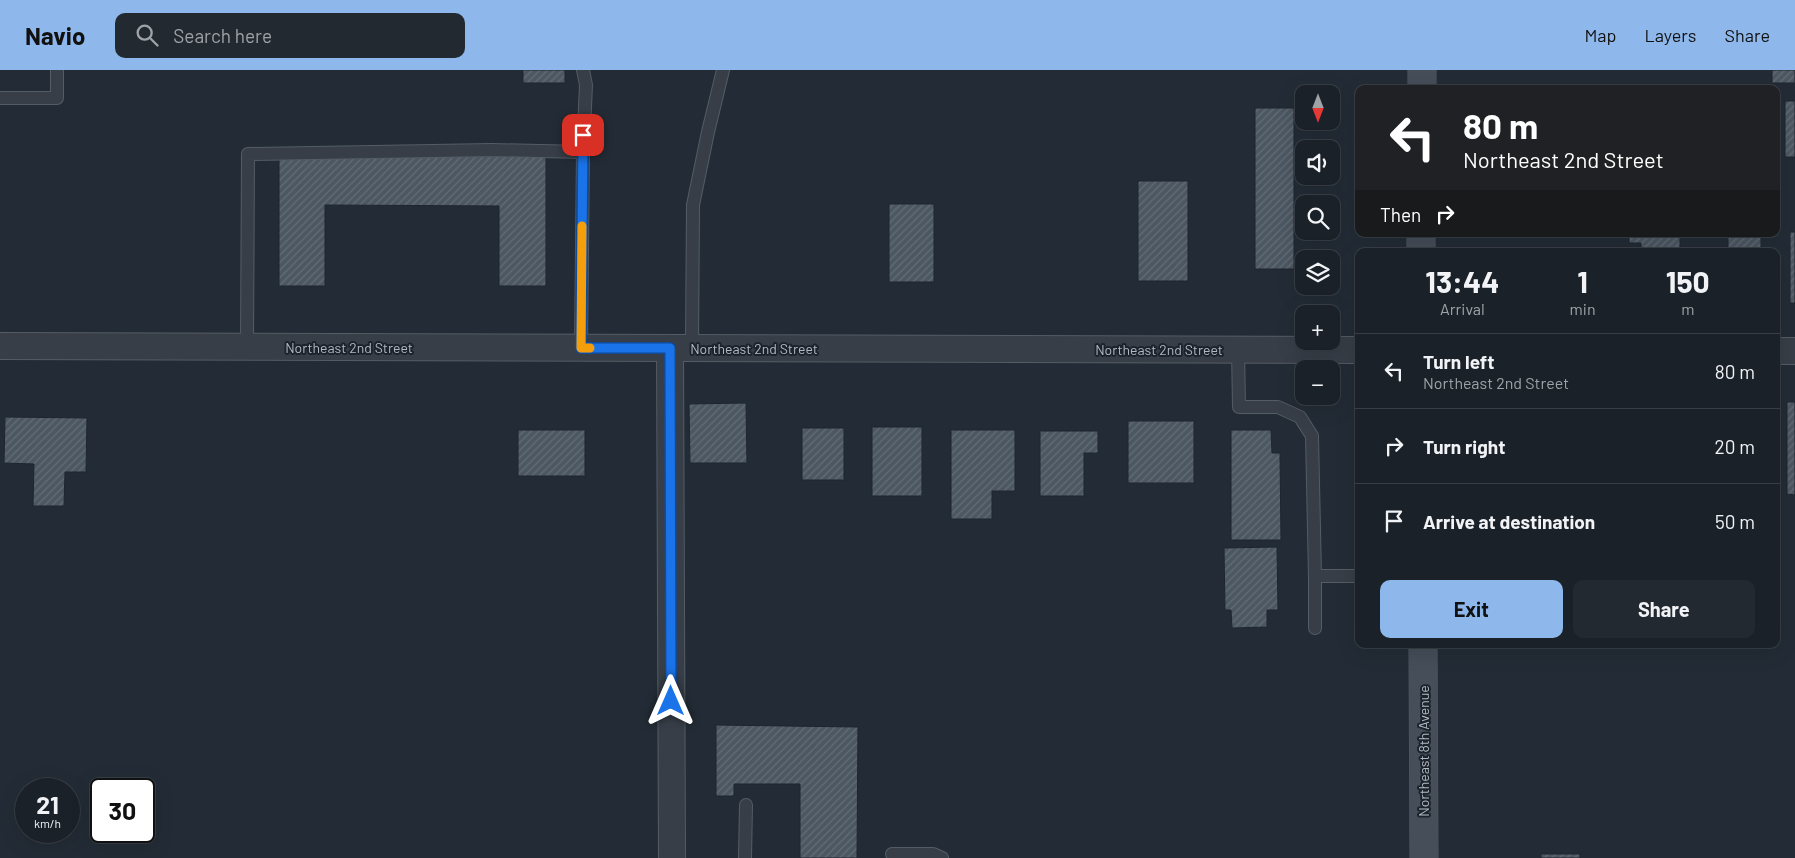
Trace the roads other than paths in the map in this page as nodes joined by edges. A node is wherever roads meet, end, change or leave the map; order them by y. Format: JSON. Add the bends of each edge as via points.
{"nodes":[{"id":1,"x":57,"y":70,"type":"edge"},
{"id":2,"x":583,"y":70,"type":"edge"},
{"id":3,"x":723,"y":70,"type":"edge"},
{"id":4,"x":1422,"y":70,"type":"edge"},
{"id":5,"x":1422,"y":85,"type":"edge"},
{"id":6,"x":0,"y":98,"type":"edge"},
{"id":7,"x":583,"y":152,"type":"junction"},
{"id":8,"x":0,"y":346,"type":"edge"},
{"id":9,"x":247,"y":347,"type":"junction"},
{"id":10,"x":581,"y":348,"type":"junction"},
{"id":11,"x":681,"y":348,"type":"junction"},
{"id":12,"x":1238,"y":349,"type":"junction"},
{"id":13,"x":1355,"y":350,"type":"edge"},
{"id":14,"x":1780,"y":351,"type":"edge"},
{"id":15,"x":1795,"y":351,"type":"edge"},
{"id":16,"x":1315,"y":576,"type":"junction"},
{"id":17,"x":1355,"y":576,"type":"edge"},
{"id":18,"x":1315,"y":628,"type":"dead end"},
{"id":19,"x":1423,"y":648,"type":"edge"},
{"id":20,"x":746,"y":805,"type":"dead end"},
{"id":21,"x":892,"y":854,"type":"dead end"},
{"id":22,"x":672,"y":858,"type":"edge"},
{"id":23,"x":745,"y":858,"type":"edge"},
{"id":24,"x":942,"y":858,"type":"edge"},
{"id":25,"x":1424,"y":858,"type":"edge"}],
"edges":[{"from":1,"to":6,"type":"lane","via":[[57,98]]},
{"from":2,"to":7,"type":"lane","via":[[586,84]]},
{"from":3,"to":11,"type":"lane","via":[[693,206]]},
{"from":4,"to":5,"type":"main road"},
{"from":7,"to":9,"type":"lane","via":[[492,150],[248,154]]},
{"from":7,"to":10,"type":"lane"},
{"from":8,"to":9,"type":"street","name":"Northeast 2nd Street"},
{"from":9,"to":10,"type":"street","name":"Northeast 2nd Street"},
{"from":10,"to":11,"type":"street","name":"Northeast 2nd Street"},
{"from":11,"to":12,"type":"street","name":"Northeast 2nd Street"},
{"from":11,"to":22,"type":"street"},
{"from":12,"to":13,"type":"street","name":"Northeast 2nd Street"},
{"from":12,"to":16,"type":"lane","via":[[1239,407],[1278,407],[1300,417],[1312,436]]},
{"from":14,"to":15,"type":"street"},
{"from":16,"to":17,"type":"lane"},
{"from":16,"to":18,"type":"lane"},
{"from":19,"to":25,"type":"main road","name":"Northeast 8th Avenue"},
{"from":20,"to":23,"type":"lane"},
{"from":21,"to":24,"type":"lane","via":[[933,854]]}]}
